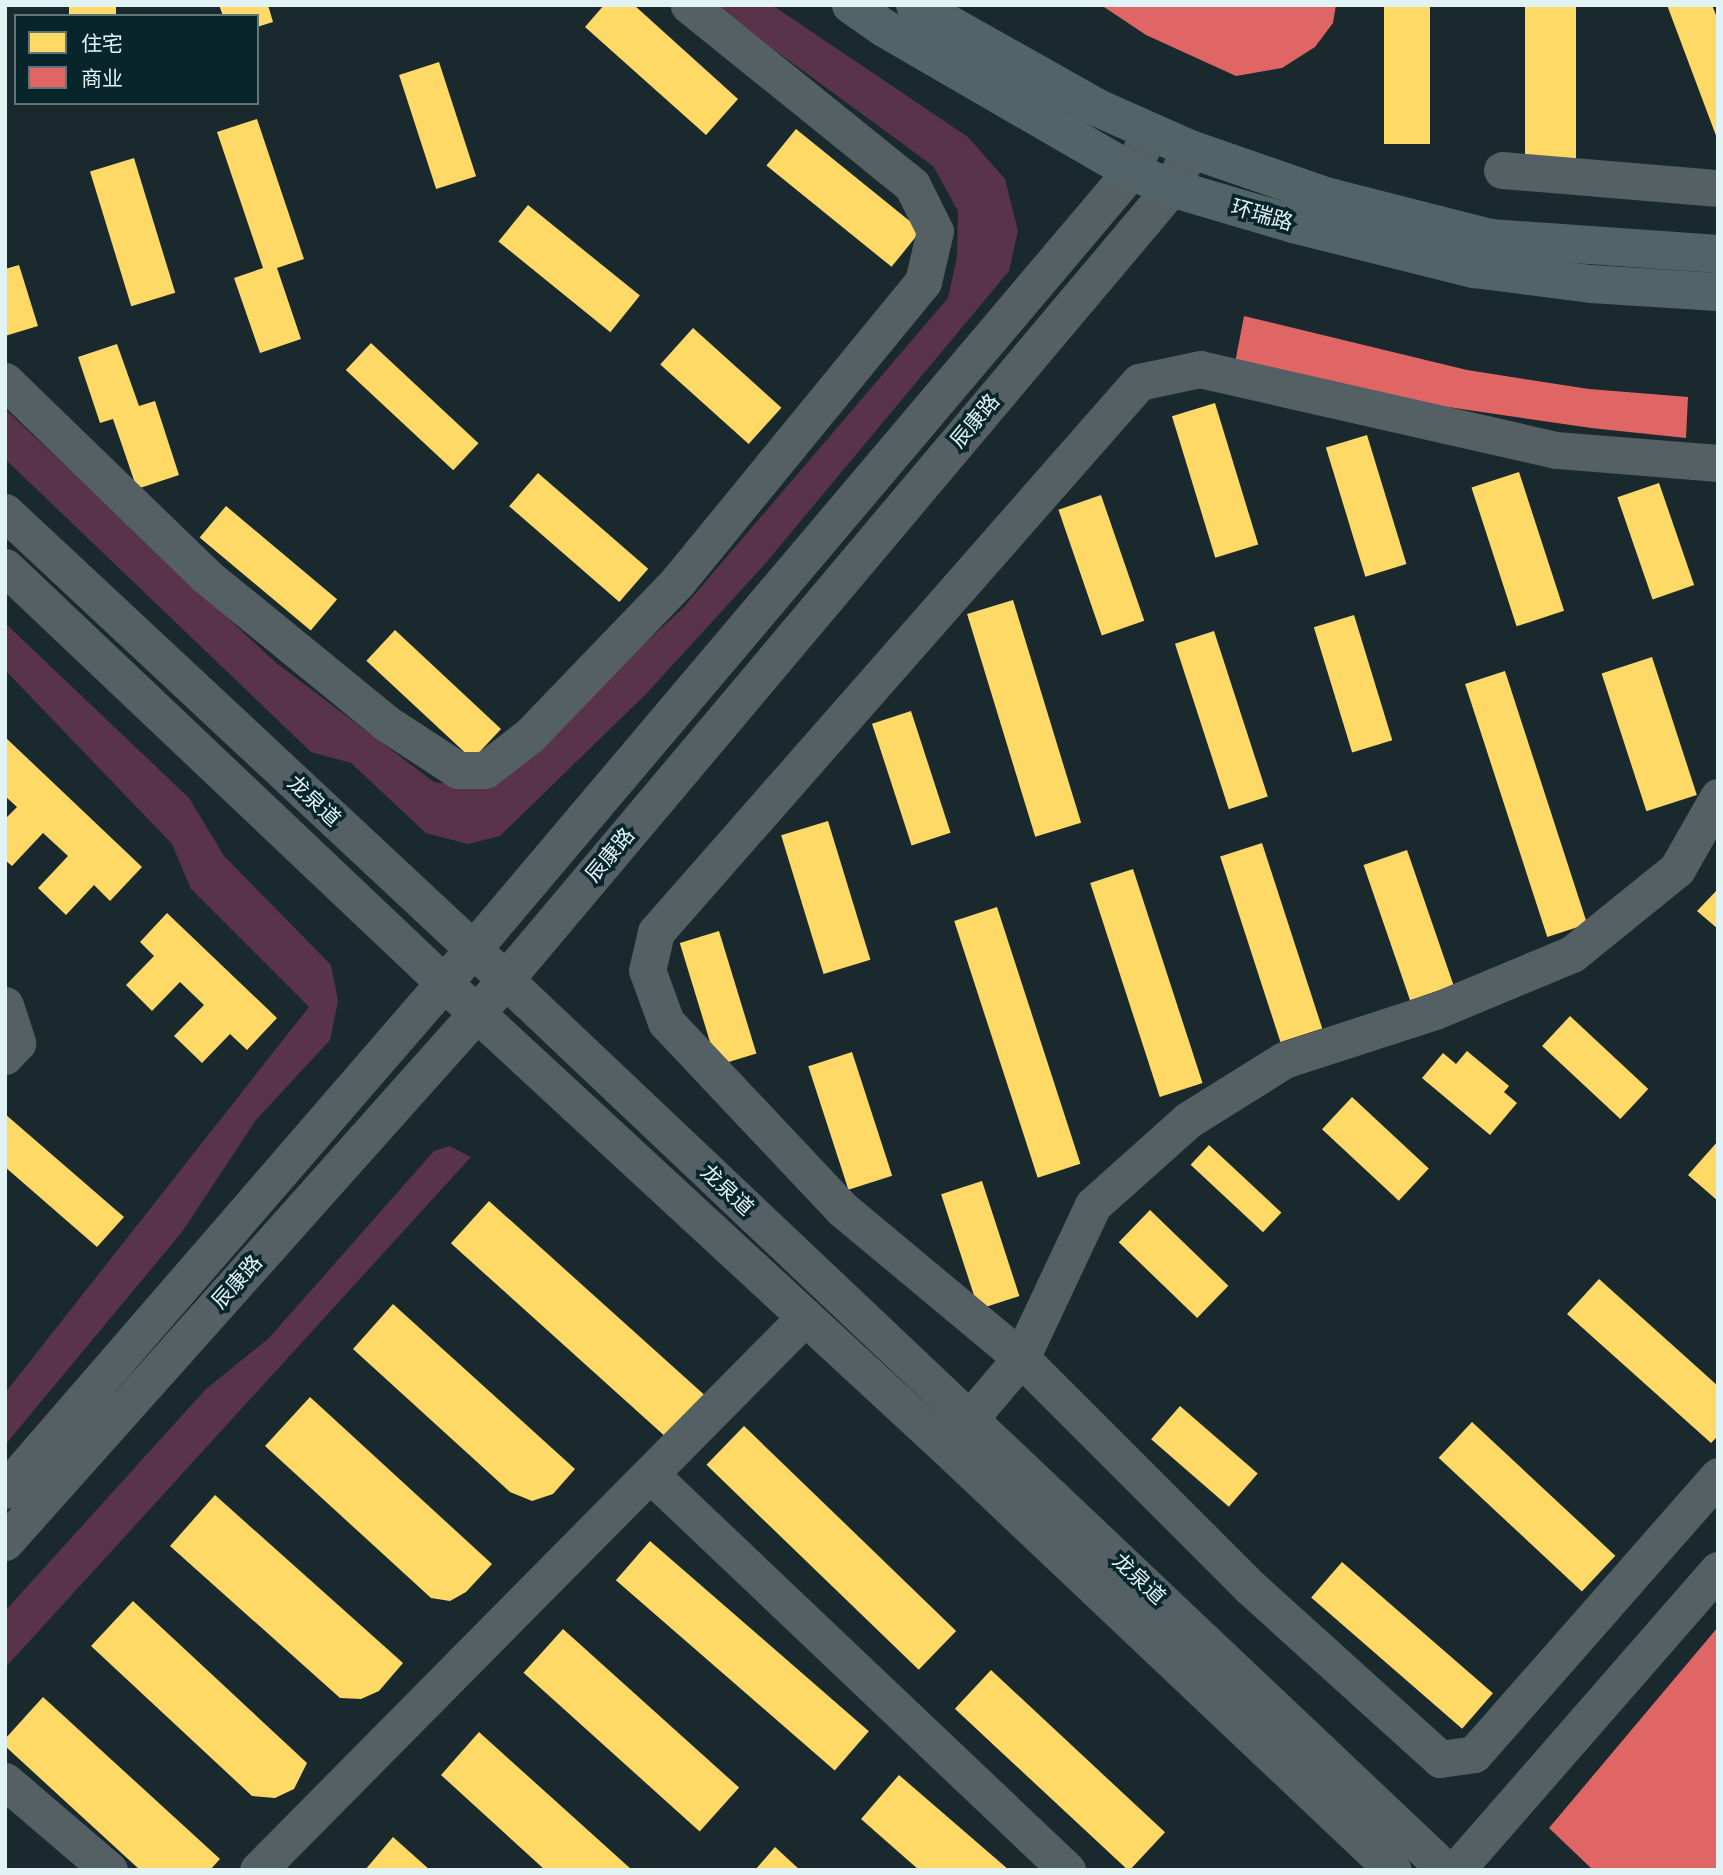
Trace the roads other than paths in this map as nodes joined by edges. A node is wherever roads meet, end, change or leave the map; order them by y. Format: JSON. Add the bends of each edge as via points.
{"nodes":[{"id":1,"x":689,"y":5,"type":"edge"},
{"id":2,"x":851,"y":5,"type":"edge"},
{"id":3,"x":915,"y":5,"type":"edge"},
{"id":4,"x":1150,"y":131,"type":"junction"},
{"id":5,"x":1190,"y":149,"type":"junction"},
{"id":6,"x":1502,"y":170,"type":"dead end"},
{"id":7,"x":1131,"y":172,"type":"junction"},
{"id":8,"x":1171,"y":188,"type":"junction"},
{"id":9,"x":1718,"y":188,"type":"edge"},
{"id":10,"x":1718,"y":254,"type":"edge"},
{"id":11,"x":1718,"y":292,"type":"edge"},
{"id":12,"x":5,"y":380,"type":"edge"},
{"id":13,"x":1718,"y":463,"type":"edge"},
{"id":14,"x":5,"y":512,"type":"edge"},
{"id":15,"x":5,"y":566,"type":"edge"},
{"id":16,"x":1718,"y":797,"type":"edge"},
{"id":17,"x":472,"y":949,"type":"junction"},
{"id":18,"x":505,"y":980,"type":"junction"},
{"id":19,"x":444,"y":983,"type":"junction"},
{"id":20,"x":5,"y":1005,"type":"edge"},
{"id":21,"x":477,"y":1013,"type":"junction"},
{"id":22,"x":5,"y":1056,"type":"edge"},
{"id":23,"x":805,"y":1317,"type":"junction"},
{"id":24,"x":1021,"y":1359,"type":"junction"},
{"id":25,"x":969,"y":1419,"type":"junction"},
{"id":26,"x":946,"y":1447,"type":"junction"},
{"id":27,"x":651,"y":1475,"type":"junction"},
{"id":28,"x":1718,"y":1476,"type":"edge"},
{"id":29,"x":5,"y":1490,"type":"edge"},
{"id":30,"x":5,"y":1542,"type":"edge"},
{"id":31,"x":1718,"y":1570,"type":"edge"},
{"id":32,"x":5,"y":1781,"type":"edge"},
{"id":33,"x":109,"y":1870,"type":"edge"},
{"id":34,"x":258,"y":1870,"type":"edge"},
{"id":35,"x":1068,"y":1870,"type":"edge"},
{"id":36,"x":1392,"y":1870,"type":"edge"},
{"id":37,"x":1446,"y":1870,"type":"edge"},
{"id":38,"x":1456,"y":1870,"type":"edge"}],
"edges":[{"from":1,"to":12,"type":"street","via":[[912,185],[935,231],[923,282],[678,581],[530,735],[485,770],[458,770],[386,723],[206,576]]},
{"from":2,"to":7,"type":"main road","name":"环瑞路"},
{"from":3,"to":4,"type":"main road","name":"环瑞路","via":[[1097,108]]},
{"from":4,"to":5,"type":"main road","name":"环瑞路"},
{"from":4,"to":7,"type":"street","name":"辰康路"},
{"from":5,"to":8,"type":"street","name":"辰康路"},
{"from":5,"to":10,"type":"main road","name":"环瑞路","via":[[1329,197],[1490,238]]},
{"from":6,"to":9,"type":"street"},
{"from":7,"to":8,"type":"main road","name":"环瑞路"},
{"from":7,"to":17,"type":"street","name":"辰康路"},
{"from":8,"to":11,"type":"main road","name":"环瑞路","via":[[1474,269],[1591,284]]},
{"from":8,"to":18,"type":"street","name":"辰康路"},
{"from":13,"to":24,"type":"street","via":[[1556,450],[1200,369],[1139,382],[656,932],[647,970],[666,1022],[841,1208]]},
{"from":14,"to":17,"type":"street","name":"龙泉道"},
{"from":15,"to":19,"type":"street","name":"龙泉道"},
{"from":16,"to":24,"type":"street","via":[[1677,869],[1572,954],[1435,1011],[1284,1060],[1188,1120],[1093,1205]]},
{"from":17,"to":18,"type":"street","name":"龙泉道"},
{"from":17,"to":19,"type":"street","name":"辰康路"},
{"from":18,"to":21,"type":"street","name":"辰康路"},
{"from":18,"to":25,"type":"street","name":"龙泉道"},
{"from":19,"to":21,"type":"street","name":"龙泉道"},
{"from":19,"to":29,"type":"street","name":"辰康路"},
{"from":20,"to":22,"type":"street","via":[[18,1043]]},
{"from":21,"to":23,"type":"street","name":"龙泉道"},
{"from":21,"to":30,"type":"street","name":"辰康路"},
{"from":23,"to":26,"type":"street","name":"龙泉道"},
{"from":23,"to":27,"type":"street"},
{"from":24,"to":25,"type":"street"},
{"from":24,"to":28,"type":"street","via":[[1251,1588],[1440,1759],[1474,1754]]},
{"from":25,"to":26,"type":"street"},
{"from":25,"to":37,"type":"street","name":"龙泉道"},
{"from":26,"to":36,"type":"street","name":"龙泉道"},
{"from":27,"to":34,"type":"street"},
{"from":27,"to":35,"type":"street"},
{"from":31,"to":38,"type":"street"},
{"from":32,"to":33,"type":"street"}]}
